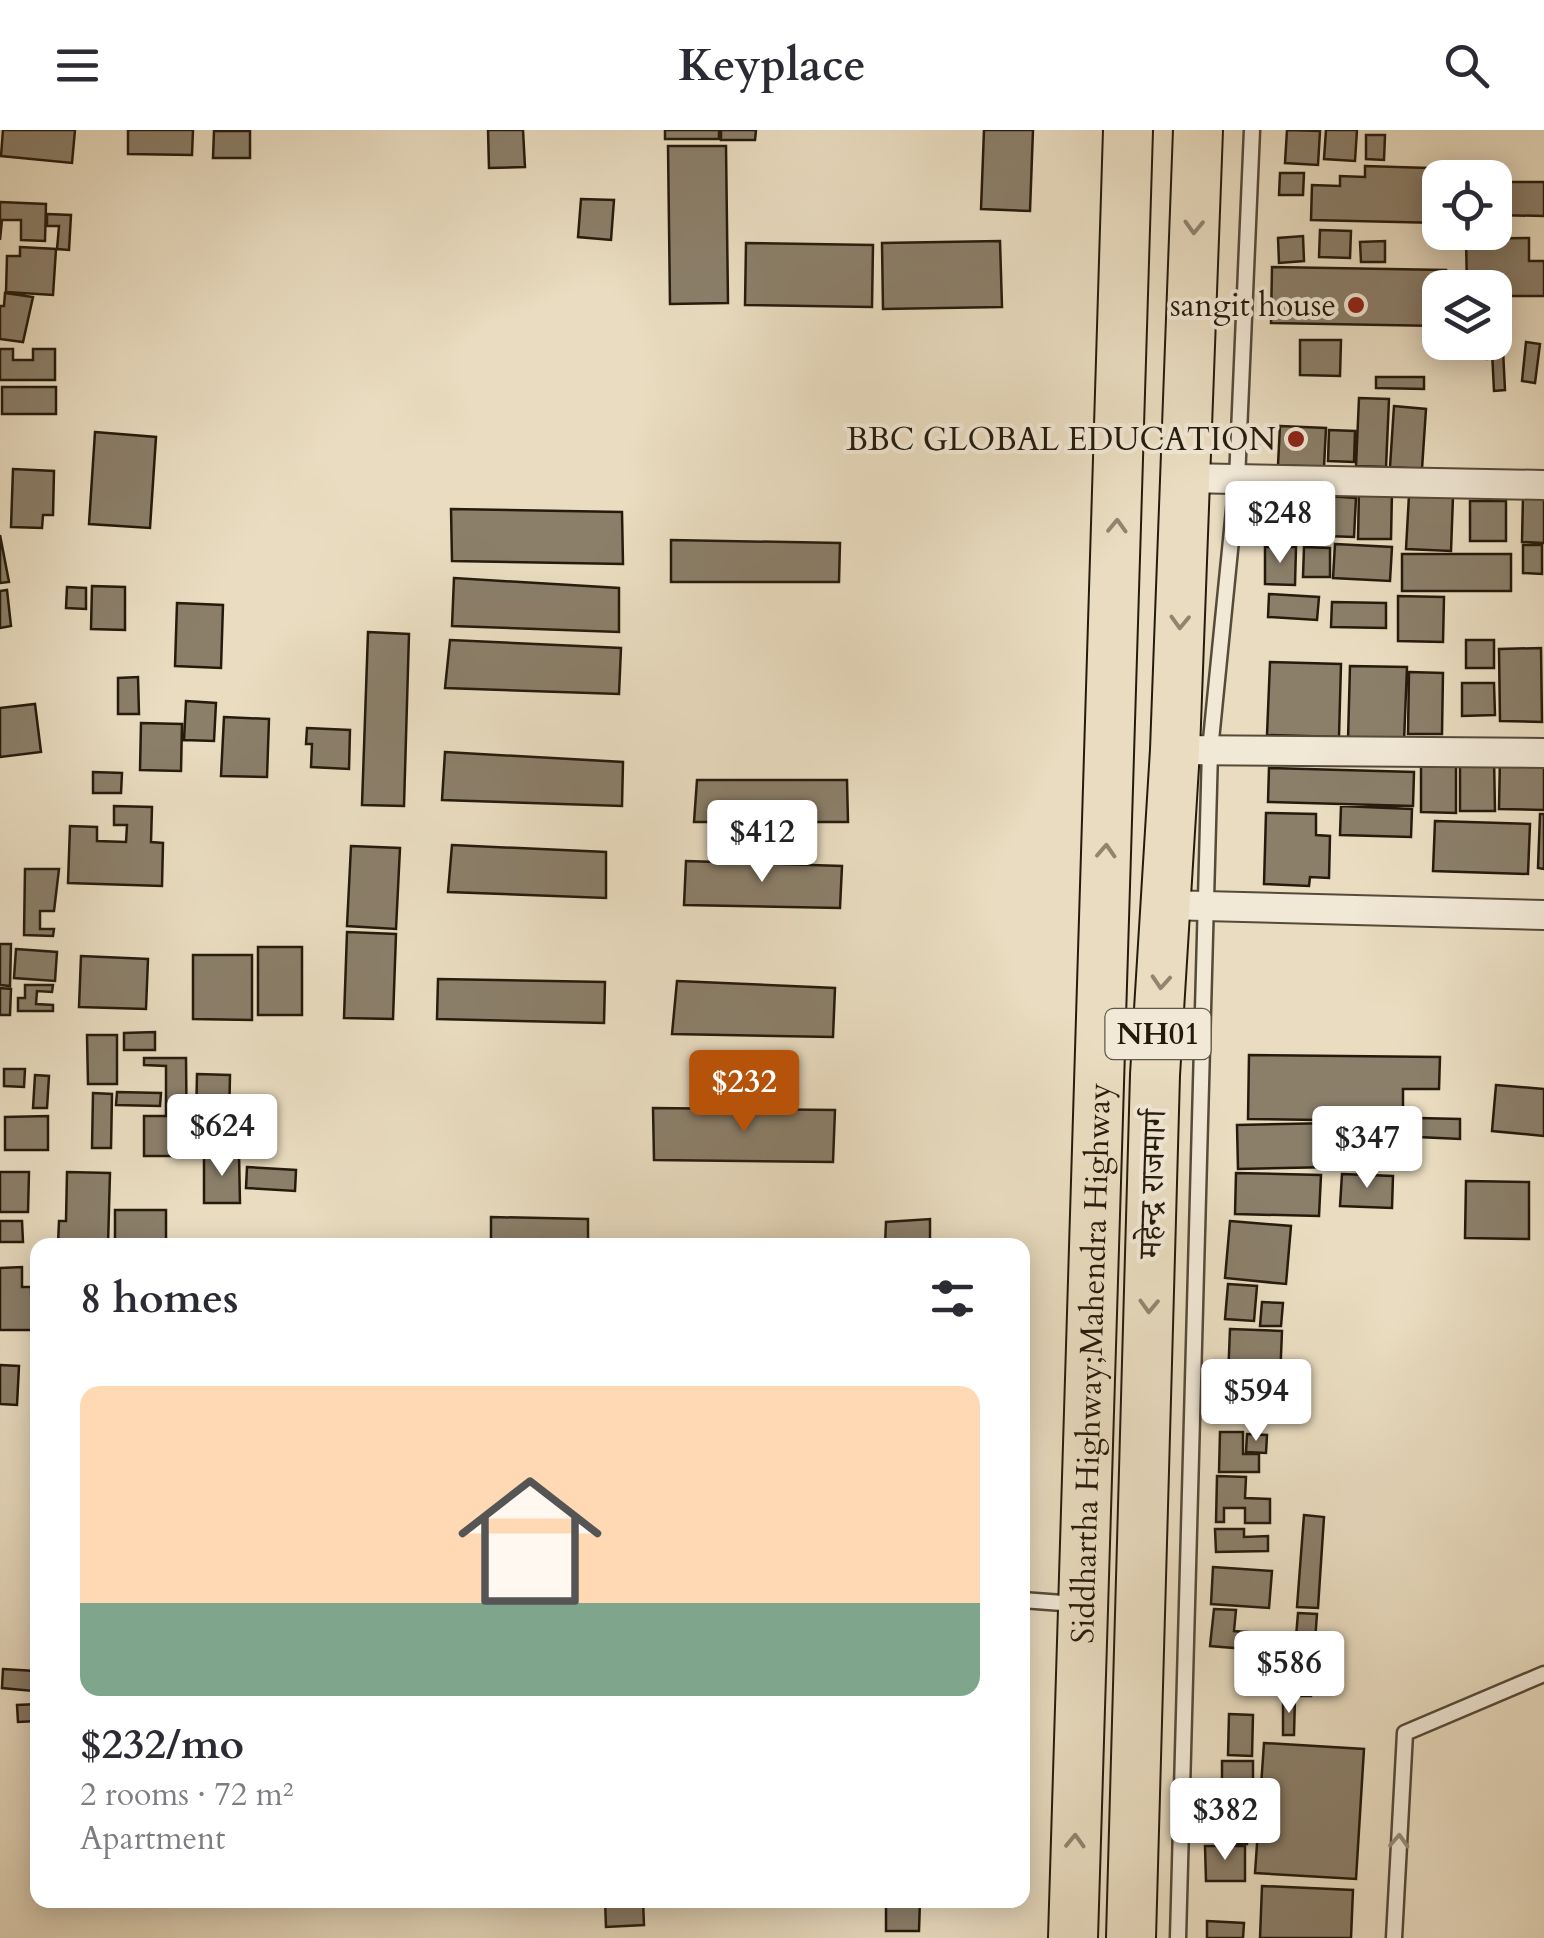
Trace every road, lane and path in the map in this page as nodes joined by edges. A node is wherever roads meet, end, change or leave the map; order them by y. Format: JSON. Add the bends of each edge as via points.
{"nodes":[{"id":1,"x":1128,"y":130,"type":"edge"},
{"id":2,"x":1198,"y":130,"type":"edge"},
{"id":3,"x":1252,"y":130,"type":"edge"},
{"id":4,"x":1185,"y":478,"type":"junction"},
{"id":5,"x":1237,"y":480,"type":"junction"},
{"id":6,"x":1544,"y":485,"type":"edge"},
{"id":7,"x":1192,"y":750,"type":"junction"},
{"id":8,"x":1544,"y":754,"type":"edge"},
{"id":9,"x":1186,"y":905,"type":"junction"},
{"id":10,"x":1544,"y":915,"type":"edge"},
{"id":11,"x":1030,"y":1601,"type":"edge"},
{"id":12,"x":1082,"y":1605,"type":"junction"},
{"id":13,"x":1544,"y":1674,"type":"edge"},
{"id":14,"x":1072,"y":1938,"type":"edge"},
{"id":15,"x":1131,"y":1938,"type":"edge"},
{"id":16,"x":1178,"y":1938,"type":"edge"},
{"id":17,"x":1394,"y":1938,"type":"edge"}],
"edges":[{"from":12,"to":1,"type":"highway","name":"Siddhartha Highway;Mahendra Highway","number":"NH01","one_way":true},
{"from":2,"to":4,"type":"highway","name":"महेन्द्र राजमार्ग","number":"NH01","one_way":true},
{"from":3,"to":5,"type":"lane"},
{"from":4,"to":5,"type":"street"},
{"from":4,"to":7,"type":"highway","name":"महेन्द्र राजमार्ग","number":"NH01","one_way":true},
{"from":5,"to":6,"type":"street"},
{"from":5,"to":7,"type":"lane"},
{"from":7,"to":8,"type":"street"},
{"from":7,"to":9,"type":"highway","name":"महेन्द्र राजमार्ग","number":"NH01"},
{"from":9,"to":10,"type":"street"},
{"from":9,"to":15,"type":"highway","name":"महेन्द्र राजमार्ग","number":"NH01","one_way":true,"via":[[1155,1075]]},
{"from":9,"to":16,"type":"lane"},
{"from":11,"to":12,"type":"lane"},
{"from":14,"to":12,"type":"highway","name":"Siddhartha Highway;Mahendra Highway","number":"NH01","one_way":true},
{"from":17,"to":13,"type":"lane","one_way":true,"via":[[1404,1733]]}]}
